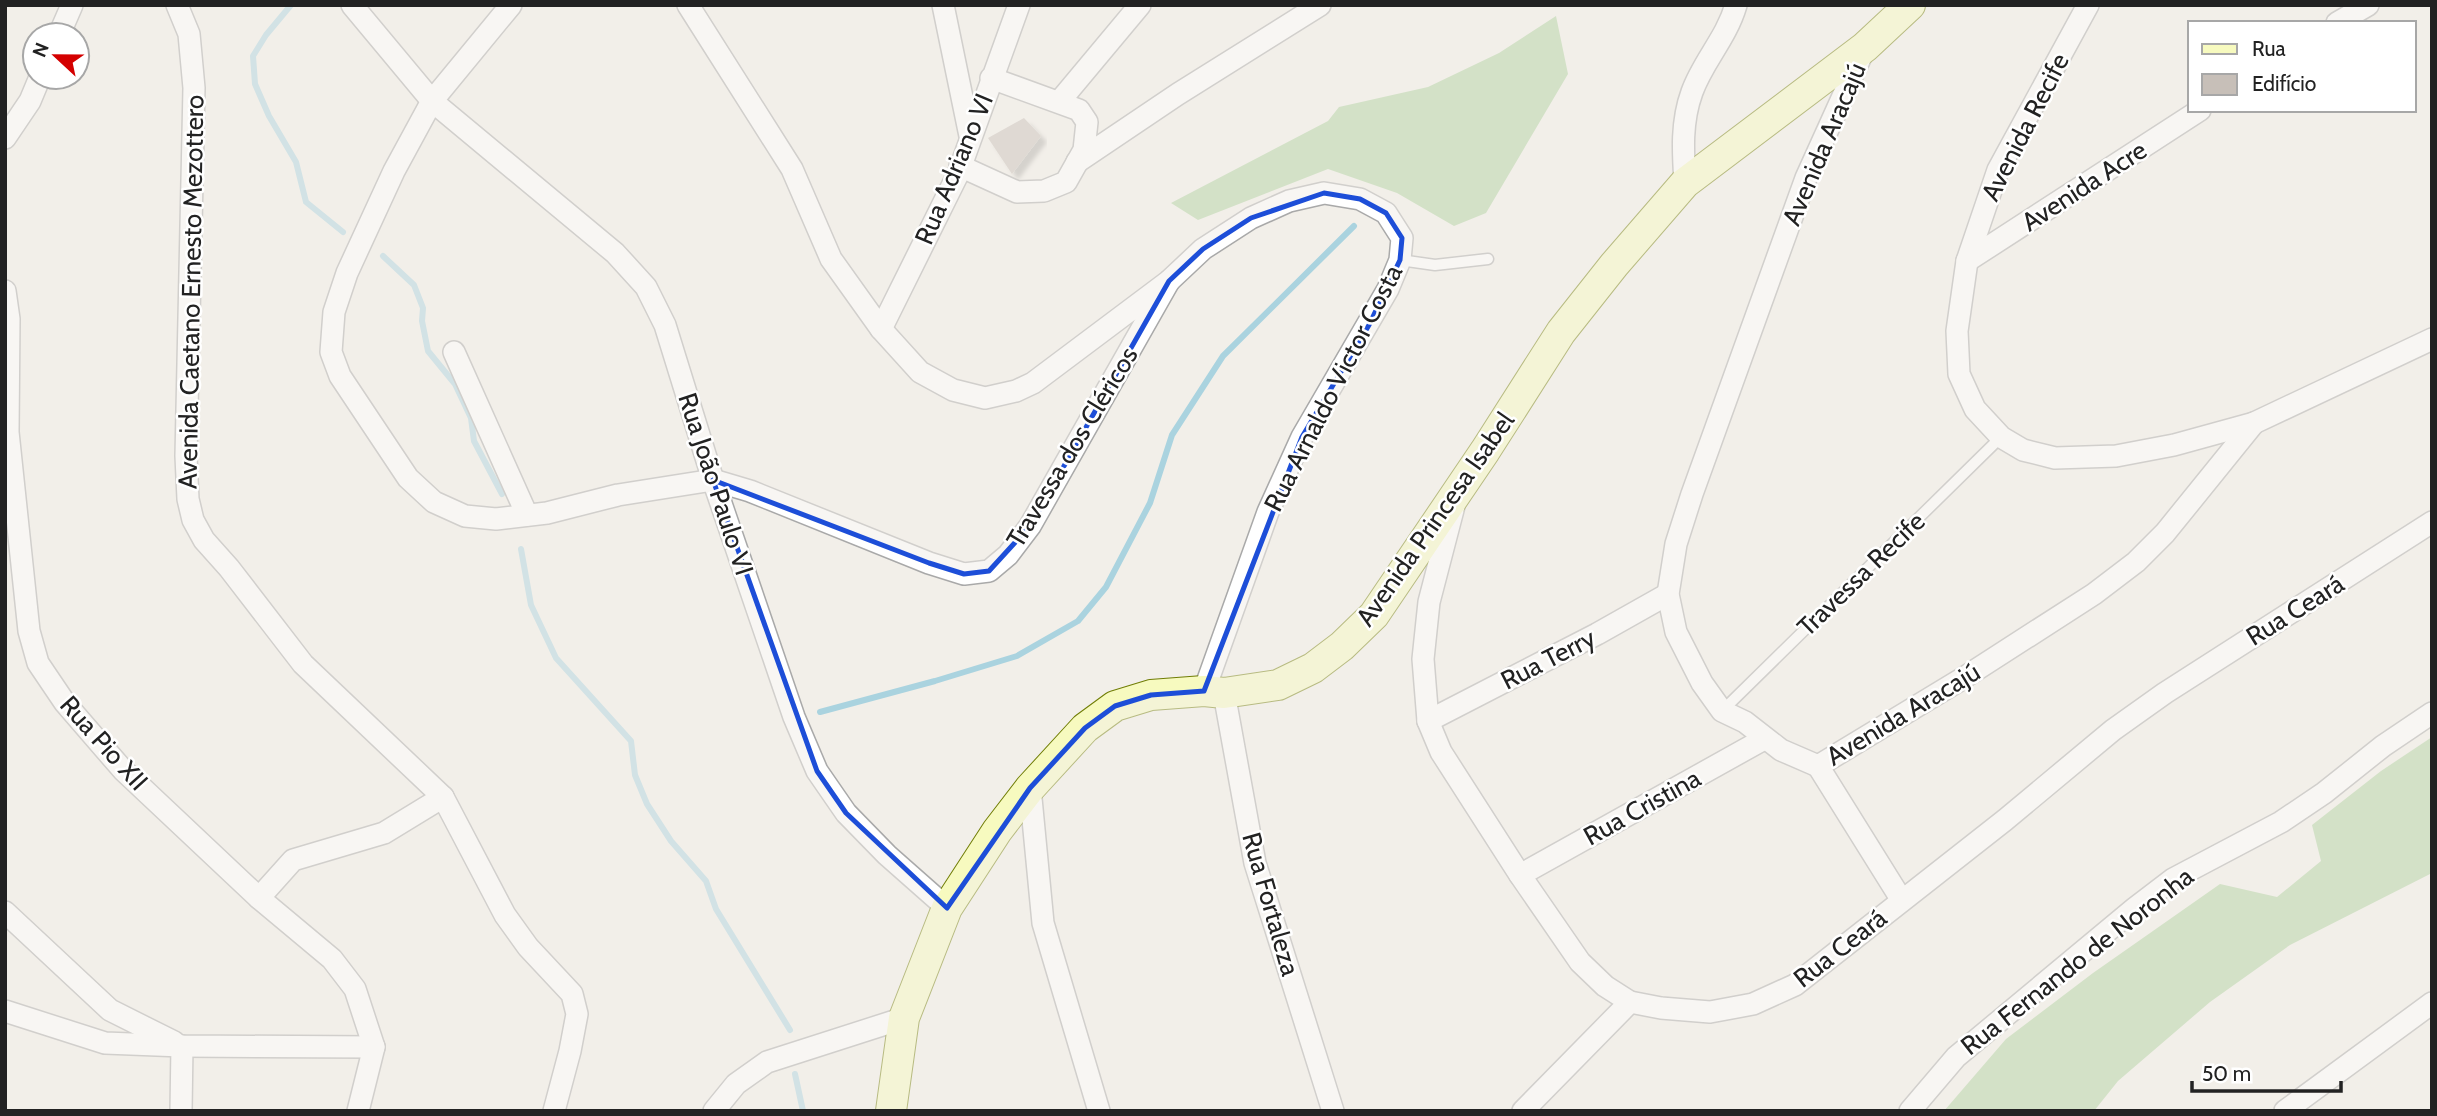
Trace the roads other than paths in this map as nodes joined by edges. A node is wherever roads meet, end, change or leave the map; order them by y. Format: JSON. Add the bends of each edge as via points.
{"nodes":[{"id":1,"x":177,"y":5,"type":"edge"},
{"id":2,"x":352,"y":5,"type":"edge"},
{"id":3,"x":511,"y":5,"type":"edge"},
{"id":4,"x":688,"y":5,"type":"edge"},
{"id":5,"x":943,"y":5,"type":"edge"},
{"id":6,"x":1019,"y":5,"type":"edge"},
{"id":7,"x":1140,"y":5,"type":"edge"},
{"id":8,"x":1320,"y":5,"type":"edge"},
{"id":9,"x":1735,"y":5,"type":"edge"},
{"id":10,"x":1910,"y":5,"type":"edge"},
{"id":11,"x":2088,"y":5,"type":"edge"},
{"id":12,"x":2368,"y":5,"type":"edge"},
{"id":13,"x":2340,"y":21,"type":"edge"},
{"id":14,"x":1865,"y":47,"type":"junction"},
{"id":15,"x":992,"y":78,"type":"junction"},
{"id":16,"x":34,"y":91,"type":"edge"},
{"id":17,"x":432,"y":101,"type":"junction"},
{"id":18,"x":1059,"y":102,"type":"junction"},
{"id":19,"x":2197,"y":112,"type":"edge"},
{"id":20,"x":970,"y":136,"type":"junction"},
{"id":21,"x":5,"y":138,"type":"edge"},
{"id":22,"x":1077,"y":162,"type":"junction"},
{"id":23,"x":960,"y":166,"type":"junction"},
{"id":24,"x":1685,"y":183,"type":"junction"},
{"id":25,"x":1488,"y":259,"type":"dead end"},
{"id":26,"x":1400,"y":260,"type":"junction"},
{"id":27,"x":1967,"y":261,"type":"junction"},
{"id":28,"x":1169,"y":281,"type":"junction"},
{"id":29,"x":5,"y":291,"type":"edge"},
{"id":30,"x":881,"y":330,"type":"junction"},
{"id":31,"x":2432,"y":339,"type":"edge"},
{"id":32,"x":454,"y":352,"type":"dead end"},
{"id":33,"x":2254,"y":423,"type":"junction"},
{"id":34,"x":2001,"y":437,"type":"junction"},
{"id":35,"x":713,"y":480,"type":"junction"},
{"id":36,"x":1458,"y":491,"type":"junction"},
{"id":37,"x":527,"y":516,"type":"junction"},
{"id":38,"x":2432,"y":522,"type":"edge"},
{"id":39,"x":1668,"y":594,"type":"junction"},
{"id":40,"x":1214,"y":692,"type":"junction"},
{"id":41,"x":1722,"y":711,"type":"junction"},
{"id":42,"x":2432,"y":713,"type":"edge"},
{"id":43,"x":1428,"y":721,"type":"junction"},
{"id":44,"x":1763,"y":738,"type":"junction"},
{"id":45,"x":1818,"y":766,"type":"junction"},
{"id":46,"x":1030,"y":788,"type":"junction"},
{"id":47,"x":443,"y":797,"type":"junction"},
{"id":48,"x":1520,"y":875,"type":"junction"},
{"id":49,"x":259,"y":898,"type":"junction"},
{"id":50,"x":1901,"y":900,"type":"junction"},
{"id":51,"x":947,"y":908,"type":"junction"},
{"id":52,"x":5,"y":912,"type":"edge"},
{"id":53,"x":1630,"y":1002,"type":"junction"},
{"id":54,"x":2432,"y":1003,"type":"edge"},
{"id":55,"x":5,"y":1011,"type":"edge"},
{"id":56,"x":904,"y":1018,"type":"junction"},
{"id":57,"x":182,"y":1046,"type":"junction"},
{"id":58,"x":374,"y":1047,"type":"junction"},
{"id":59,"x":1956,"y":1057,"type":"junction"},
{"id":60,"x":181,"y":1111,"type":"edge"},
{"id":61,"x":358,"y":1111,"type":"edge"},
{"id":62,"x":554,"y":1111,"type":"edge"},
{"id":63,"x":714,"y":1111,"type":"edge"},
{"id":64,"x":891,"y":1111,"type":"edge"},
{"id":65,"x":1099,"y":1111,"type":"edge"},
{"id":66,"x":1333,"y":1111,"type":"edge"},
{"id":67,"x":1523,"y":1111,"type":"edge"},
{"id":68,"x":1910,"y":1111,"type":"edge"},
{"id":69,"x":1926,"y":1111,"type":"edge"},
{"id":70,"x":2285,"y":1111,"type":"edge"}],
"edges":[{"from":1,"to":47,"type":"street","name":"Avenida Caetano Ernesto Mezottero","via":[[189,34],[194,88],[186,456],[193,520],[303,664]]},
{"from":2,"to":17,"type":"street","name":"Rua João Paulo VI"},
{"from":3,"to":17,"type":"street"},
{"from":4,"to":30,"type":"street","name":"Rua Arnaldo Victor Costa","via":[[792,169],[831,258]]},
{"from":5,"to":20,"type":"street"},
{"from":6,"to":15,"type":"street","name":"Rua Adriano VI"},
{"from":7,"to":18,"type":"street"},
{"from":8,"to":22,"type":"street"},
{"from":9,"to":24,"type":"street","via":[[1730,26],[1693,90],[1684,118]]},
{"from":10,"to":14,"type":"street","name":"Avenida Princesa Isabel"},
{"from":11,"to":27,"type":"street","name":"Avenida Recife","via":[[1998,170]]},
{"from":12,"to":13,"type":"street"},
{"from":14,"to":24,"type":"street","name":"Avenida Princesa Isabel"},
{"from":14,"to":39,"type":"street","name":"Avenida Aracajú","via":[[1806,178],[1696,481],[1676,544]]},
{"from":15,"to":18,"type":"street"},
{"from":15,"to":20,"type":"street","name":"Rua Adriano VI"},
{"from":16,"to":21,"type":"street"},
{"from":17,"to":35,"type":"street","name":"Rua João Paulo VI","via":[[615,253],[646,287],[665,325]]},
{"from":17,"to":37,"type":"street","via":[[347,273],[334,312],[331,352],[341,376],[408,478],[434,502],[466,516]]},
{"from":18,"to":22,"type":"street","via":[[1079,110],[1087,122],[1084,150]]},
{"from":19,"to":27,"type":"street","name":"Avenida Acre"},
{"from":20,"to":23,"type":"street","name":"Rua Adriano VI"},
{"from":22,"to":23,"type":"street","via":[[1066,182],[1044,191],[1017,192]]},
{"from":23,"to":30,"type":"street","name":"Rua Adriano VI"},
{"from":24,"to":36,"type":"street","name":"Avenida Princesa Isabel","via":[[1561,332]]},
{"from":25,"to":26,"type":"lane","via":[[1435,265]]},
{"from":26,"to":28,"type":"street","name":"Rua Arnaldo Victor Costa","via":[[1402,238],[1387,213],[1360,199],[1324,192],[1251,218],[1203,249]]},
{"from":26,"to":40,"type":"street","name":"Rua Arnaldo Victor Costa","via":[[1369,325],[1302,437],[1268,512]]},
{"from":27,"to":34,"type":"street","name":"Avenida Recife","via":[[1957,331],[1959,374],[1975,409]]},
{"from":28,"to":30,"type":"street","name":"Rua Arnaldo Victor Costa","via":[[1033,383],[985,398],[953,390],[920,372]]},
{"from":28,"to":35,"type":"street","name":"Travessa dos Cléricos","via":[[1030,526],[989,571],[964,573],[929,563]]},
{"from":29,"to":49,"type":"street","name":"Rua Pio XII","via":[[8,432],[29,631],[38,663],[65,703],[123,770]]},
{"from":31,"to":33,"type":"street","name":"Avenida Recife"},
{"from":32,"to":37,"type":"street"},
{"from":33,"to":34,"type":"street","name":"Avenida Recife","via":[[2116,456],[2055,458],[2023,450]]},
{"from":33,"to":45,"type":"street","name":"Avenida Aracajú","via":[[2136,562],[1965,677]]},
{"from":34,"to":41,"type":"lane","name":"Travessa Recife"},
{"from":35,"to":37,"type":"street"},
{"from":35,"to":51,"type":"street","name":"Rua João Paulo VI","via":[[817,771],[846,813]]},
{"from":36,"to":40,"type":"street","name":"Avenida Princesa Isabel","via":[[1374,615],[1342,646],[1313,668],[1278,685]]},
{"from":36,"to":43,"type":"street","name":"Rua Ceará","via":[[1429,602],[1423,659]]},
{"from":38,"to":50,"type":"street","name":"Rua Ceará","via":[[2113,730]]},
{"from":39,"to":41,"type":"street","name":"Avenida Aracajú","via":[[1676,632]]},
{"from":39,"to":43,"type":"street","name":"Rua Terry"},
{"from":40,"to":46,"type":"street","name":"Avenida Princesa Isabel","via":[[1151,695],[1115,706],[1085,727]]},
{"from":40,"to":66,"type":"street","name":"Rua Fortaleza","via":[[1255,863]]},
{"from":41,"to":44,"type":"street","name":"Avenida Aracajú"},
{"from":42,"to":59,"type":"street","name":"Rua Fernando de Noronha","via":[[2281,822],[2173,879]]},
{"from":43,"to":48,"type":"street","name":"Rua Ceará","via":[[1441,752]]},
{"from":44,"to":45,"type":"street","name":"Avenida Aracajú"},
{"from":44,"to":48,"type":"street","name":"Rua Cristina"},
{"from":45,"to":50,"type":"street"},
{"from":46,"to":51,"type":"street","name":"Avenida Princesa Isabel"},
{"from":46,"to":65,"type":"street","via":[[1043,923]]},
{"from":47,"to":49,"type":"street","via":[[384,833],[293,860]]},
{"from":47,"to":62,"type":"street","name":"Avenida Caetano Ernesto Mezottero","via":[[505,915],[572,993],[577,1014]]},
{"from":48,"to":53,"type":"street","name":"Rua Ceará","via":[[1580,962]]},
{"from":49,"to":58,"type":"street","name":"Rua Pio XII","via":[[332,959],[355,989]]},
{"from":50,"to":53,"type":"street","name":"Rua Ceará","via":[[1795,985],[1753,1004],[1710,1012]]},
{"from":51,"to":56,"type":"street","name":"Avenida Princesa Isabel"},
{"from":52,"to":57,"type":"street","via":[[110,1010]]},
{"from":53,"to":67,"type":"street"},
{"from":54,"to":70,"type":"street"},
{"from":55,"to":57,"type":"street","via":[[105,1043]]},
{"from":56,"to":63,"type":"street","via":[[766,1062],[736,1084]]},
{"from":56,"to":64,"type":"street","name":"Avenida Princesa Isabel"},
{"from":57,"to":58,"type":"street"},
{"from":57,"to":60,"type":"street"},
{"from":58,"to":61,"type":"street"},
{"from":59,"to":68,"type":"street","name":"Rua Fernando de Noronha"},
{"from":59,"to":69,"type":"street"}]}
